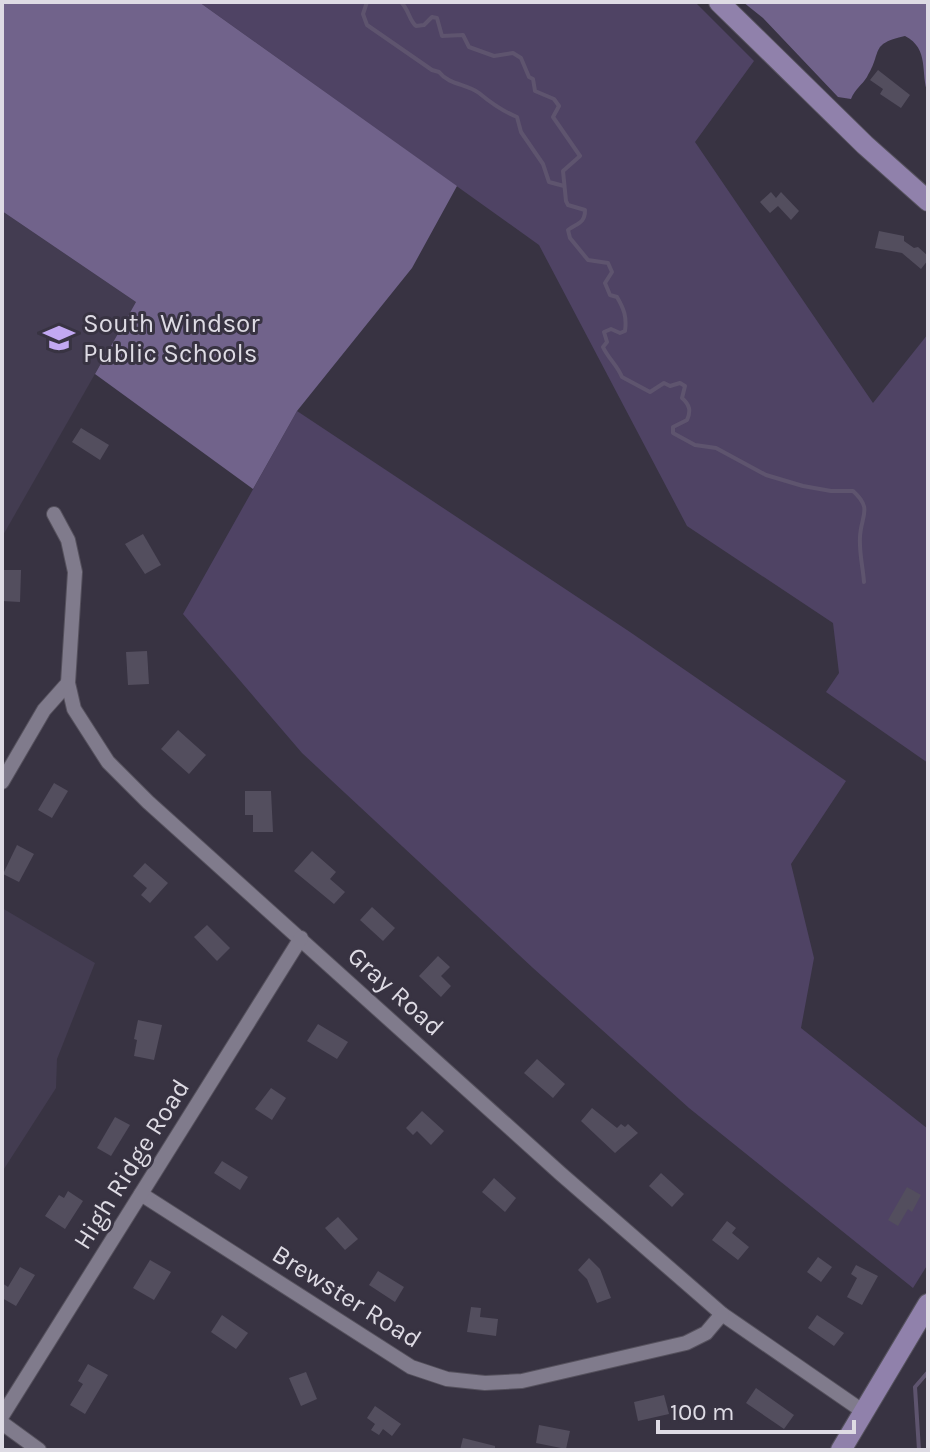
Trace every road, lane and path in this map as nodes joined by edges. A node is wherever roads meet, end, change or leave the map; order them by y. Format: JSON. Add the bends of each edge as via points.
{"nodes":[{"id":1,"x":719,"y":2,"type":"edge"},
{"id":2,"x":928,"y":201,"type":"edge"},
{"id":3,"x":54,"y":514,"type":"dead end"},
{"id":4,"x":68,"y":683,"type":"junction"},
{"id":5,"x":2,"y":782,"type":"edge"},
{"id":6,"x":301,"y":938,"type":"junction"},
{"id":7,"x":141,"y":1194,"type":"junction"},
{"id":8,"x":928,"y":1304,"type":"edge"},
{"id":9,"x":722,"y":1314,"type":"junction"},
{"id":10,"x":864,"y":1412,"type":"junction"},
{"id":11,"x":2,"y":1416,"type":"edge"},
{"id":12,"x":2,"y":1423,"type":"edge"},
{"id":13,"x":39,"y":1450,"type":"edge"},
{"id":14,"x":841,"y":1450,"type":"edge"}],
"edges":[{"from":1,"to":2,"type":"street"},
{"from":3,"to":4,"type":"street","name":"Gray Road","via":[[68,540],[75,572]]},
{"from":4,"to":5,"type":"street","via":[[44,710]]},
{"from":4,"to":6,"type":"street","name":"Gray Road","via":[[74,709],[108,762]]},
{"from":6,"to":7,"type":"street","name":"High Ridge Road"},
{"from":6,"to":9,"type":"street","name":"Gray Road"},
{"from":7,"to":9,"type":"street","name":"Brewster Road","via":[[411,1367],[447,1379],[522,1381],[671,1347],[706,1333]]},
{"from":7,"to":11,"type":"street","name":"High Ridge Road"},
{"from":8,"to":10,"type":"street"},
{"from":9,"to":10,"type":"street","name":"Gray Road"},
{"from":10,"to":14,"type":"street"},
{"from":12,"to":13,"type":"street"}]}
